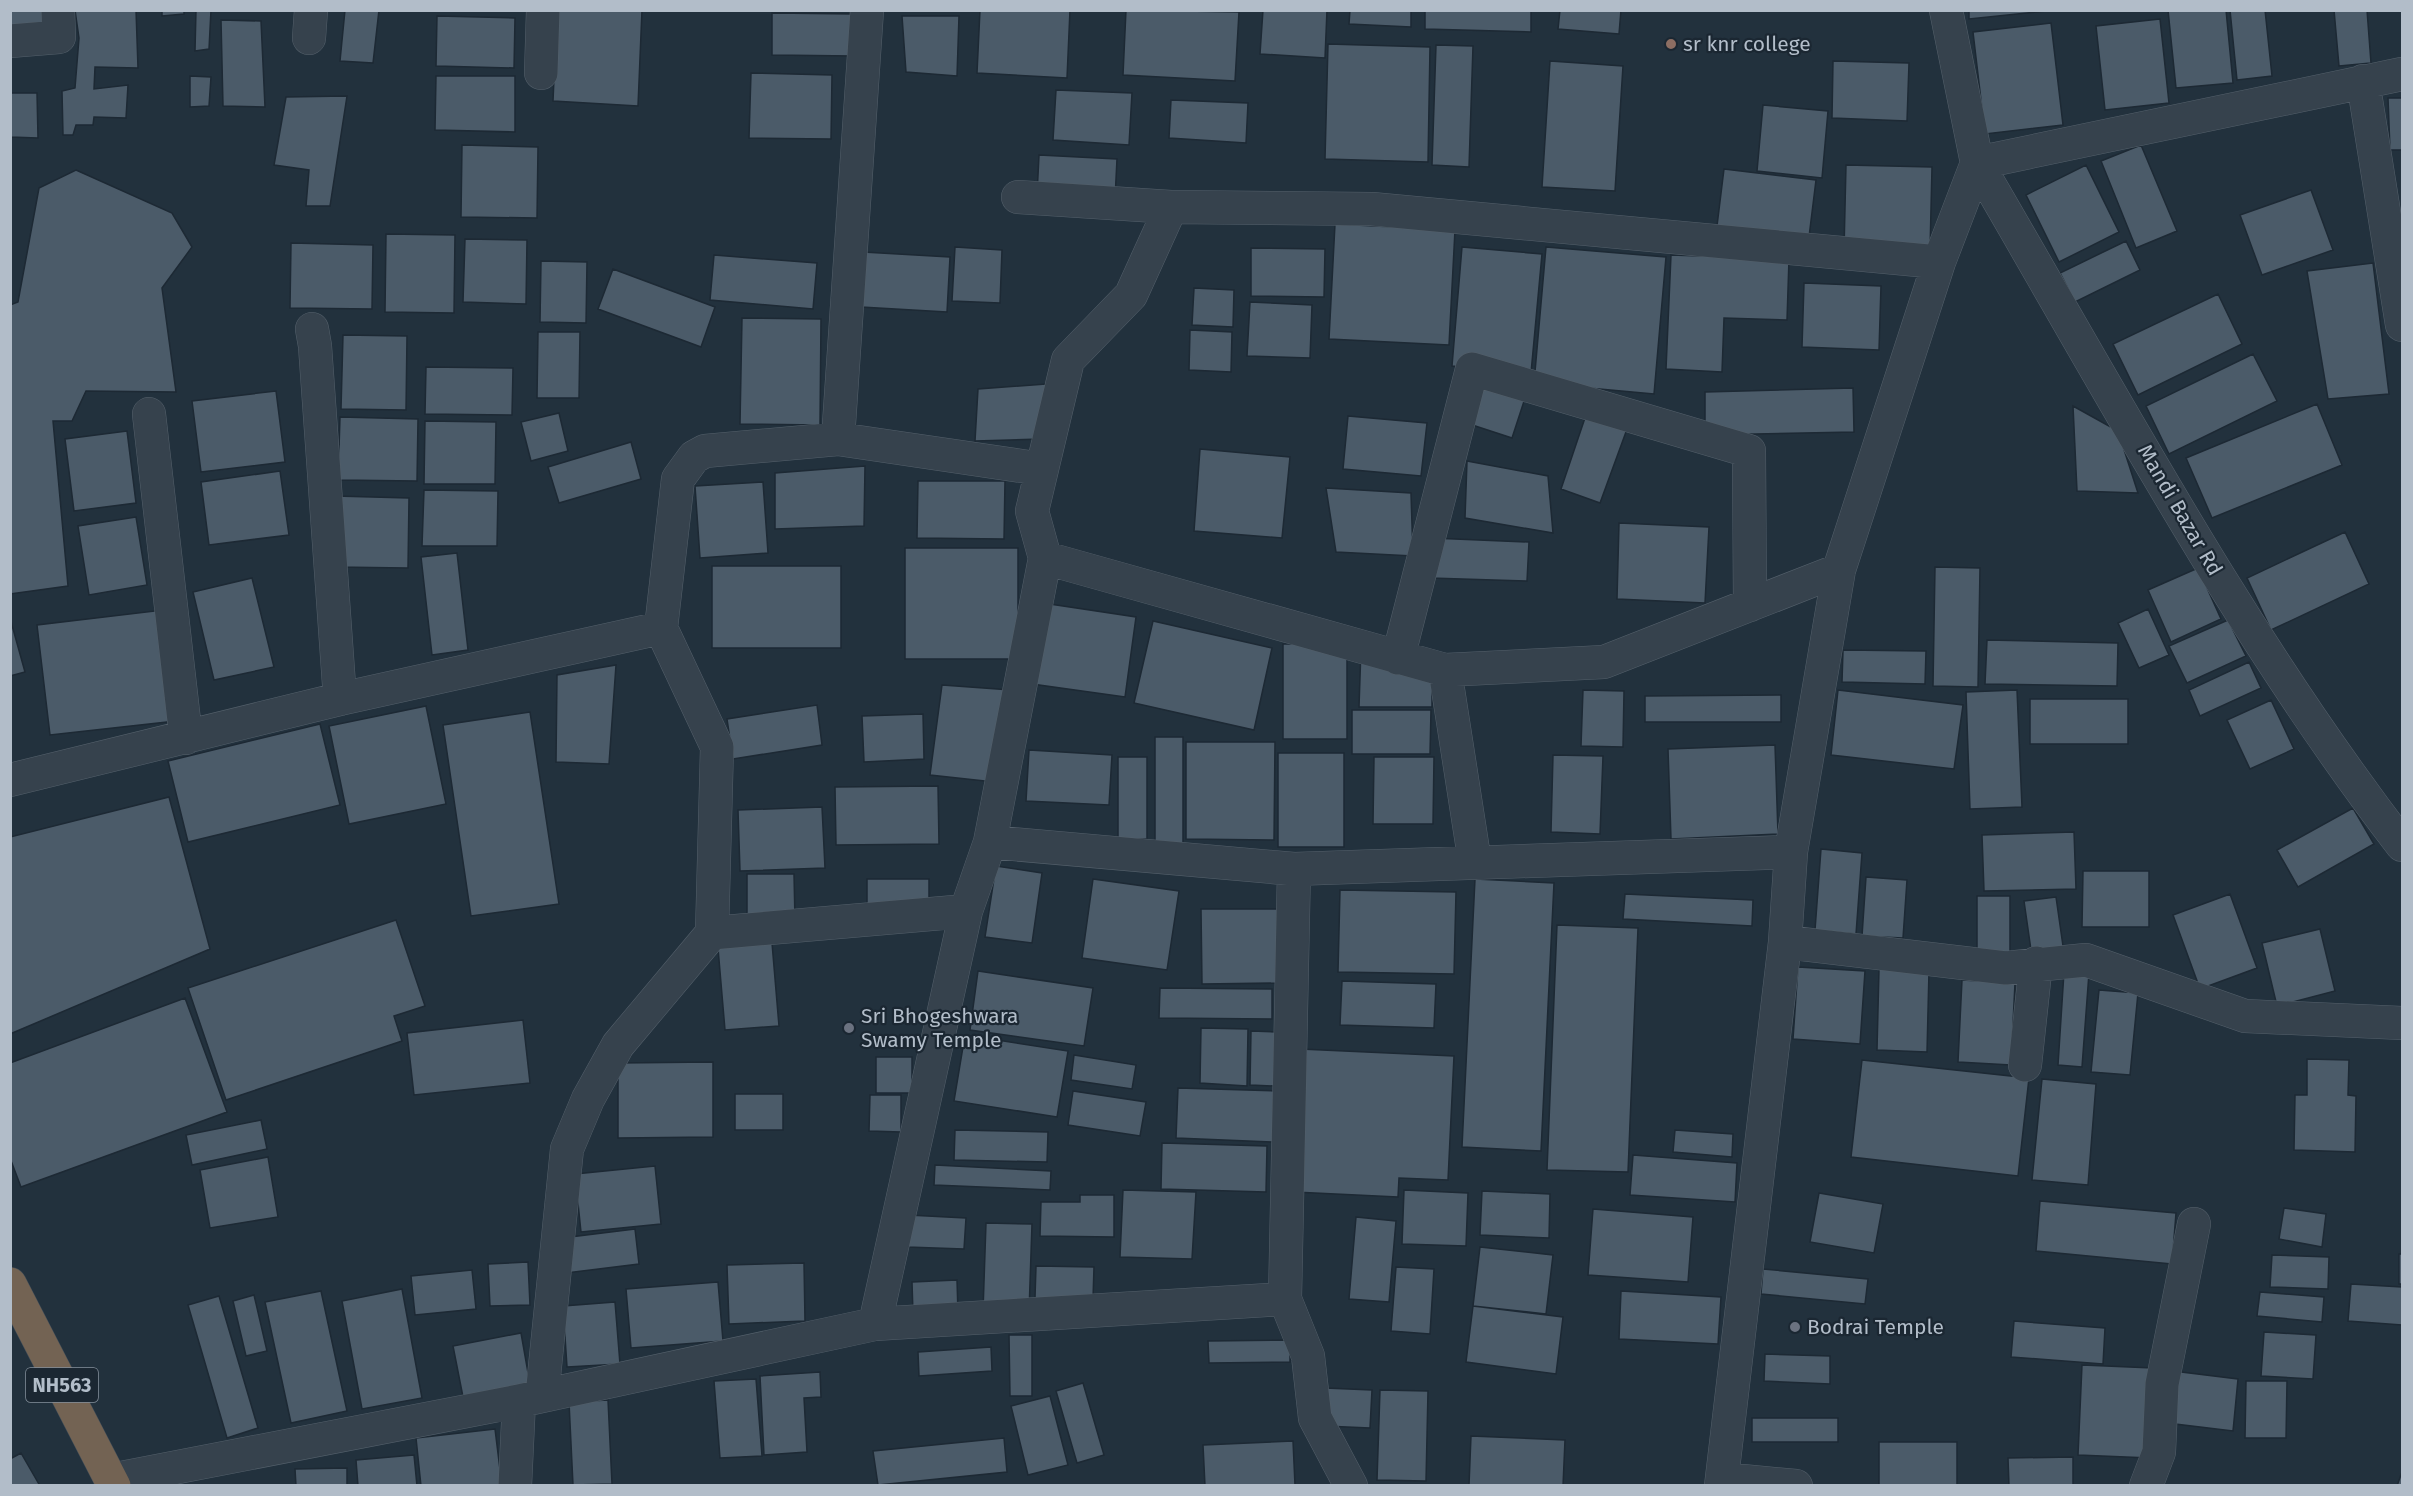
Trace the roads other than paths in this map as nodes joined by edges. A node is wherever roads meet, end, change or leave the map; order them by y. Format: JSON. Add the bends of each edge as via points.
{"nodes":[{"id":1,"x":58,"y":10,"type":"edge"},
{"id":2,"x":543,"y":10,"type":"edge"},
{"id":3,"x":867,"y":10,"type":"edge"},
{"id":4,"x":1946,"y":10,"type":"edge"},
{"id":5,"x":10,"y":41,"type":"edge"},
{"id":6,"x":541,"y":73,"type":"dead end"},
{"id":7,"x":2403,"y":74,"type":"edge"},
{"id":8,"x":2363,"y":81,"type":"junction"},
{"id":9,"x":1977,"y":163,"type":"junction"},
{"id":10,"x":1018,"y":197,"type":"dead end"},
{"id":11,"x":1171,"y":207,"type":"junction"},
{"id":12,"x":1940,"y":262,"type":"junction"},
{"id":13,"x":2403,"y":325,"type":"edge"},
{"id":14,"x":312,"y":329,"type":"dead end"},
{"id":15,"x":149,"y":414,"type":"dead end"},
{"id":16,"x":838,"y":439,"type":"junction"},
{"id":17,"x":1042,"y":469,"type":"junction"},
{"id":18,"x":1045,"y":558,"type":"junction"},
{"id":19,"x":1839,"y":570,"type":"junction"},
{"id":20,"x":1750,"y":605,"type":"junction"},
{"id":21,"x":661,"y":628,"type":"junction"},
{"id":22,"x":1398,"y":657,"type":"junction"},
{"id":23,"x":1445,"y":670,"type":"junction"},
{"id":24,"x":340,"y":699,"type":"junction"},
{"id":25,"x":186,"y":738,"type":"junction"},
{"id":26,"x":10,"y":780,"type":"edge"},
{"id":27,"x":990,"y":842,"type":"junction"},
{"id":28,"x":2403,"y":845,"type":"edge"},
{"id":29,"x":1791,"y":852,"type":"junction"},
{"id":30,"x":1475,"y":863,"type":"junction"},
{"id":31,"x":1294,"y":869,"type":"junction"},
{"id":32,"x":966,"y":911,"type":"junction"},
{"id":33,"x":712,"y":933,"type":"junction"},
{"id":34,"x":1785,"y":942,"type":"junction"},
{"id":35,"x":2036,"y":963,"type":"junction"},
{"id":36,"x":2403,"y":1023,"type":"edge"},
{"id":37,"x":2025,"y":1065,"type":"dead end"},
{"id":38,"x":2194,"y":1224,"type":"dead end"},
{"id":39,"x":10,"y":1284,"type":"edge"},
{"id":40,"x":1285,"y":1299,"type":"junction"},
{"id":41,"x":875,"y":1324,"type":"junction"},
{"id":42,"x":530,"y":1398,"type":"junction"},
{"id":43,"x":1722,"y":1482,"type":"edge"},
{"id":44,"x":113,"y":1483,"type":"edge"},
{"id":45,"x":515,"y":1485,"type":"edge"},
{"id":46,"x":1351,"y":1485,"type":"edge"},
{"id":47,"x":1796,"y":1485,"type":"edge"},
{"id":48,"x":2146,"y":1485,"type":"edge"}],
"edges":[{"from":1,"to":5,"type":"street","via":[[59,37]]},
{"from":2,"to":6,"type":"street"},
{"from":3,"to":16,"type":"street"},
{"from":4,"to":9,"type":"street"},
{"from":7,"to":8,"type":"street"},
{"from":8,"to":9,"type":"street"},
{"from":8,"to":13,"type":"street"},
{"from":9,"to":12,"type":"street"},
{"from":9,"to":28,"type":"street","name":"Mandi Bazar Rd","via":[[2221,579],[2354,783]]},
{"from":10,"to":11,"type":"street"},
{"from":11,"to":12,"type":"street","via":[[1372,209]]},
{"from":11,"to":17,"type":"street","via":[[1131,295],[1068,360]]},
{"from":12,"to":19,"type":"street"},
{"from":14,"to":24,"type":"street"},
{"from":15,"to":25,"type":"street"},
{"from":16,"to":17,"type":"street"},
{"from":16,"to":21,"type":"street","via":[[705,451],[694,457],[678,479]]},
{"from":17,"to":18,"type":"street","via":[[1032,511]]},
{"from":18,"to":22,"type":"street"},
{"from":18,"to":27,"type":"street"},
{"from":19,"to":20,"type":"street"},
{"from":19,"to":29,"type":"street"},
{"from":20,"to":22,"type":"street","via":[[1749,451],[1472,369]]},
{"from":20,"to":23,"type":"street","via":[[1604,662]]},
{"from":21,"to":24,"type":"street"},
{"from":21,"to":33,"type":"street","via":[[717,747]]},
{"from":22,"to":23,"type":"street"},
{"from":23,"to":30,"type":"street"},
{"from":24,"to":25,"type":"street"},
{"from":25,"to":26,"type":"street"},
{"from":27,"to":31,"type":"street"},
{"from":27,"to":32,"type":"street"},
{"from":29,"to":30,"type":"street"},
{"from":29,"to":34,"type":"street"},
{"from":30,"to":31,"type":"street"},
{"from":31,"to":40,"type":"street"},
{"from":32,"to":33,"type":"street"},
{"from":32,"to":41,"type":"street"},
{"from":33,"to":42,"type":"street","via":[[618,1045],[588,1099],[567,1149]]},
{"from":34,"to":35,"type":"street","via":[[2006,968]]},
{"from":34,"to":43,"type":"street"},
{"from":35,"to":36,"type":"street","via":[[2086,960],[2244,1016]]},
{"from":35,"to":37,"type":"street"},
{"from":38,"to":48,"type":"street","via":[[2162,1383],[2159,1452]]},
{"from":39,"to":44,"type":"highway","number":"NH563"},
{"from":40,"to":41,"type":"street"},
{"from":40,"to":46,"type":"street","via":[[1308,1356],[1315,1418]]},
{"from":41,"to":42,"type":"street"},
{"from":42,"to":44,"type":"street"},
{"from":42,"to":45,"type":"street"},
{"from":43,"to":47,"type":"street"}]}
